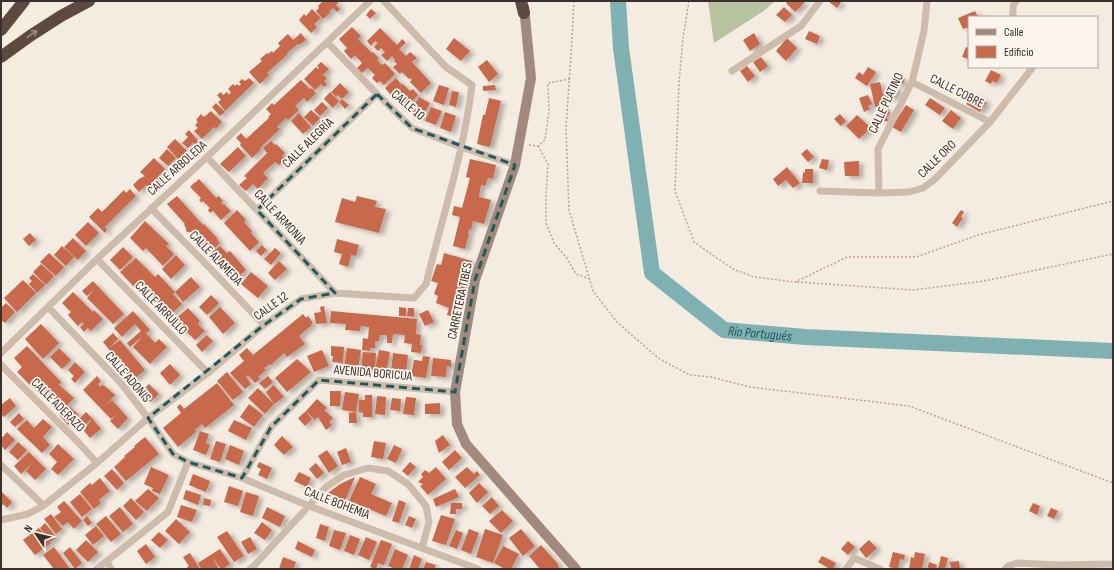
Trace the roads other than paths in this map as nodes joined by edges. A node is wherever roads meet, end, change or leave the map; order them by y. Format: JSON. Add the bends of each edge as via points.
{"nodes":[{"id":1,"x":24,"y":1,"type":"edge"},
{"id":2,"x":89,"y":1,"type":"edge"},
{"id":3,"x":370,"y":1,"type":"edge"},
{"id":4,"x":384,"y":1,"type":"edge"},
{"id":5,"x":820,"y":1,"type":"edge"},
{"id":6,"x":928,"y":1,"type":"edge"},
{"id":7,"x":1016,"y":1,"type":"edge"},
{"id":8,"x":523,"y":5,"type":"edge"},
{"id":9,"x":1013,"y":16,"type":"edge"},
{"id":10,"x":1,"y":30,"type":"edge"},
{"id":11,"x":327,"y":42,"type":"junction"},
{"id":12,"x":1,"y":57,"type":"edge"},
{"id":13,"x":1032,"y":68,"type":"edge"},
{"id":14,"x":732,"y":71,"type":"dead end"},
{"id":15,"x":912,"y":82,"type":"junction"},
{"id":16,"x":377,"y":94,"type":"junction"},
{"id":17,"x":990,"y":122,"type":"junction"},
{"id":18,"x":461,"y":148,"type":"junction"},
{"id":19,"x":207,"y":157,"type":"junction"},
{"id":20,"x":515,"y":165,"type":"junction"},
{"id":21,"x":820,"y":191,"type":"dead end"},
{"id":22,"x":879,"y":193,"type":"junction"},
{"id":23,"x":151,"y":208,"type":"junction"},
{"id":24,"x":257,"y":210,"type":"junction"},
{"id":25,"x":97,"y":259,"type":"junction"},
{"id":26,"x":334,"y":293,"type":"junction"},
{"id":27,"x":48,"y":307,"type":"junction"},
{"id":28,"x":264,"y":325,"type":"junction"},
{"id":29,"x":1,"y":353,"type":"edge"},
{"id":30,"x":1,"y":365,"type":"edge"},
{"id":31,"x":208,"y":373,"type":"junction"},
{"id":32,"x":455,"y":392,"type":"junction"},
{"id":33,"x":148,"y":418,"type":"junction"},
{"id":34,"x":188,"y":462,"type":"junction"},
{"id":35,"x":97,"y":463,"type":"junction"},
{"id":36,"x":1,"y":465,"type":"edge"},
{"id":37,"x":242,"y":478,"type":"junction"},
{"id":38,"x":43,"y":506,"type":"junction"},
{"id":39,"x":309,"y":506,"type":"junction"},
{"id":40,"x":1,"y":520,"type":"edge"},
{"id":41,"x":422,"y":548,"type":"junction"},
{"id":42,"x":107,"y":561,"type":"junction"},
{"id":43,"x":1113,"y":564,"type":"edge"},
{"id":44,"x":253,"y":568,"type":"edge"},
{"id":45,"x":97,"y":569,"type":"edge"},
{"id":46,"x":111,"y":569,"type":"edge"},
{"id":47,"x":478,"y":569,"type":"edge"},
{"id":48,"x":576,"y":569,"type":"edge"},
{"id":49,"x":846,"y":569,"type":"edge"},
{"id":50,"x":880,"y":569,"type":"edge"},
{"id":51,"x":1004,"y":569,"type":"edge"}],
"edges":[{"from":1,"to":10,"type":"highway"},
{"from":12,"to":2,"type":"highway","one_way":true,"via":[[61,16]]},
{"from":3,"to":11,"type":"street","name":"CALLE ARBOLEDA"},
{"from":4,"to":18,"type":"street","name":"CALLE 12","via":[[446,67],[472,85]]},
{"from":5,"to":14,"type":"street","via":[[801,26]]},
{"from":6,"to":15,"type":"street","name":"CALLE PLATINO"},
{"from":7,"to":9,"type":"street"},
{"from":8,"to":20,"type":"street","name":"CARRETERA TIBES","via":[[531,78]]},
{"from":11,"to":16,"type":"street","name":"CALLE 10"},
{"from":11,"to":19,"type":"street","name":"CALLE ARBOLEDA"},
{"from":13,"to":17,"type":"street","name":"CALLE ORO"},
{"from":15,"to":17,"type":"street","name":"CALLE COBRE"},
{"from":15,"to":22,"type":"street","name":"CALLE PLATINO","via":[[878,149]]},
{"from":16,"to":18,"type":"street","name":"CALLE 10","via":[[412,128]]},
{"from":16,"to":24,"type":"street","name":"CALLE ALEGRÍA"},
{"from":17,"to":22,"type":"street","name":"CALLE ORO","via":[[935,179],[923,188],[909,192]]},
{"from":18,"to":20,"type":"street","name":"CALLE 10"},
{"from":18,"to":26,"type":"street","name":"CALLE 12","via":[[426,284],[414,298]]},
{"from":19,"to":23,"type":"street","name":"CALLE ARBOLEDA"},
{"from":19,"to":24,"type":"street","name":"CALLE ARMONIA"},
{"from":20,"to":32,"type":"street","name":"CARRETERA TIBES","via":[[475,280]]},
{"from":21,"to":22,"type":"street","name":"CALLE ORO"},
{"from":23,"to":25,"type":"street","name":"CALLE ARBOLEDA"},
{"from":23,"to":28,"type":"street","name":"CALLE ALAMEDA"},
{"from":24,"to":26,"type":"street","name":"CALLE ARMONIA"},
{"from":25,"to":27,"type":"street","name":"CALLE ARBOLEDA"},
{"from":25,"to":31,"type":"street","name":"CALLE ARRULLO"},
{"from":26,"to":28,"type":"street","name":"CALLE 12","via":[[301,298]]},
{"from":27,"to":29,"type":"street","name":"CALLE ARBOLEDA"},
{"from":27,"to":33,"type":"street","name":"CALLE ADONIS","via":[[120,382]]},
{"from":28,"to":31,"type":"street","name":"CALLE 12"},
{"from":30,"to":35,"type":"street","name":"CALLE ADERAZO"},
{"from":31,"to":33,"type":"street","name":"CALLE 12"},
{"from":32,"to":37,"type":"street","name":"AVENIDA BORICUA","via":[[319,380],[271,427]]},
{"from":32,"to":48,"type":"street","name":"CARRETERA TIBES","via":[[457,424],[466,444]]},
{"from":33,"to":34,"type":"street","name":"CALLE ADONIS","via":[[173,454]]},
{"from":33,"to":35,"type":"street","name":"CALLE 12"},
{"from":34,"to":37,"type":"street","name":"CALLE BOHEMIA"},
{"from":34,"to":42,"type":"street","via":[[168,512]]},
{"from":35,"to":38,"type":"street","name":"CALLE 12"},
{"from":36,"to":38,"type":"street"},
{"from":37,"to":39,"type":"street","name":"CALLE BOHEMIA"},
{"from":38,"to":40,"type":"street","name":"CALLE 12","via":[[28,514]]},
{"from":39,"to":41,"type":"street","name":"CALLE BOHEMIA"},
{"from":39,"to":41,"type":"street","via":[[326,487],[344,475],[368,468],[388,471],[408,484],[426,506],[429,522]]},
{"from":39,"to":44,"type":"street"},
{"from":41,"to":47,"type":"street","name":"CALLE BOHEMIA"},
{"from":42,"to":45,"type":"street"},
{"from":42,"to":46,"type":"street"},
{"from":43,"to":51,"type":"street","via":[[1017,563]]},
{"from":49,"to":50,"type":"street","via":[[854,558]]}]}
